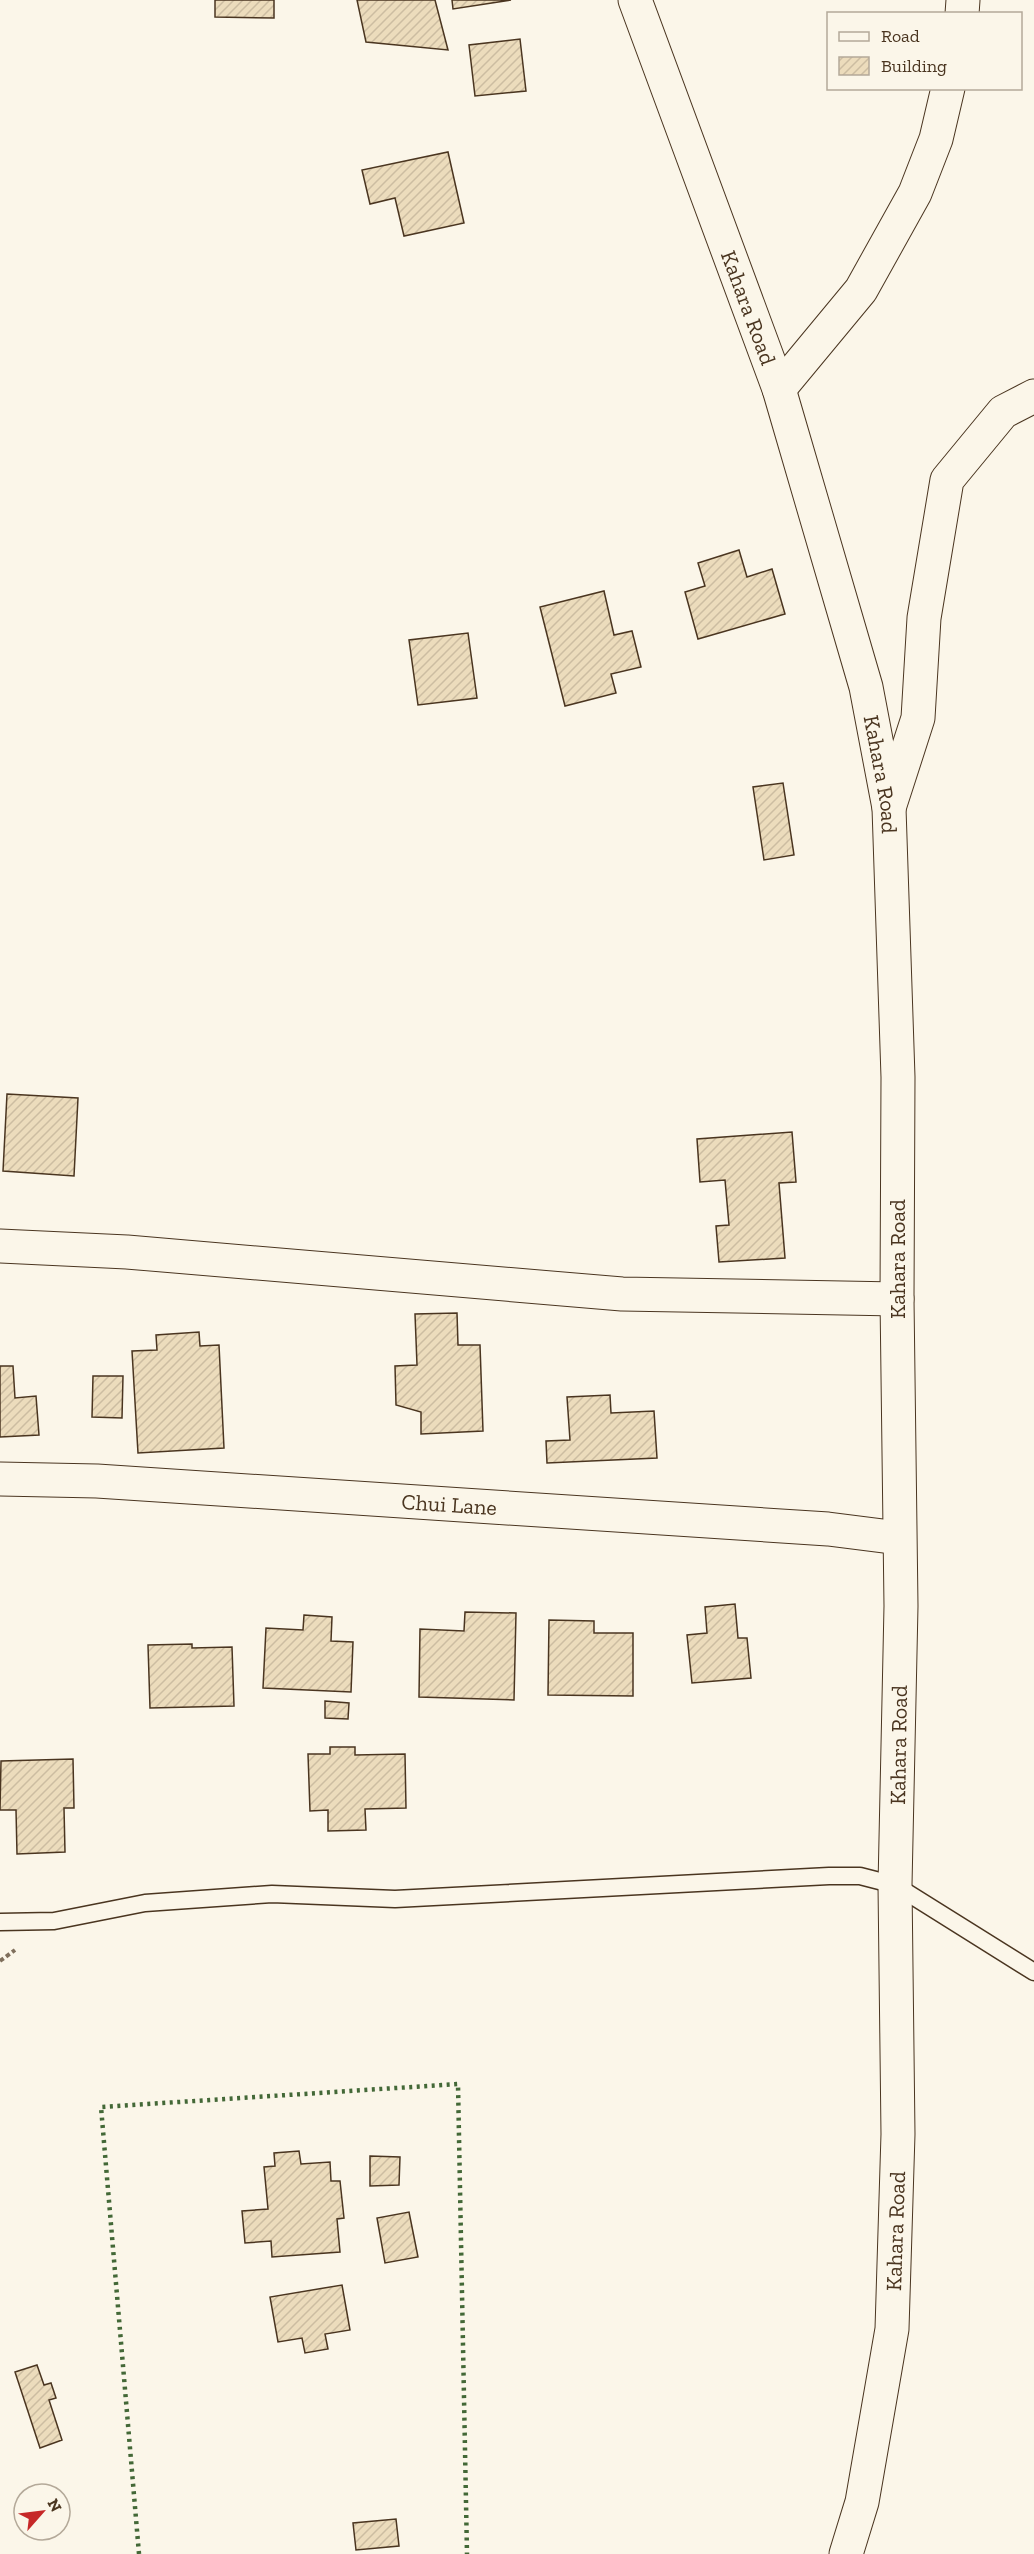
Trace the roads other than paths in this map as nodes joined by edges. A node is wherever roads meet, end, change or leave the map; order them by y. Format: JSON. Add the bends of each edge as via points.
{"nodes":[{"id":1,"x":635,"y":0,"type":"edge"},
{"id":2,"x":948,"y":90,"type":"edge"},
{"id":3,"x":779,"y":389,"type":"junction"},
{"id":4,"x":1034,"y":396,"type":"edge"},
{"id":5,"x":889,"y":808,"type":"junction"},
{"id":6,"x":0,"y":1246,"type":"edge"},
{"id":7,"x":897,"y":1299,"type":"junction"},
{"id":8,"x":0,"y":1479,"type":"edge"},
{"id":9,"x":899,"y":1538,"type":"junction"},
{"id":10,"x":895,"y":1885,"type":"junction"},
{"id":11,"x":0,"y":1922,"type":"edge"},
{"id":12,"x":1034,"y":1972,"type":"edge"},
{"id":13,"x":846,"y":2554,"type":"edge"}],
"edges":[{"from":1,"to":3,"type":"street","name":"Kahara Road"},
{"from":2,"to":3,"type":"street","via":[[936,140],[915,193],[861,290]]},
{"from":3,"to":5,"type":"street","name":"Kahara Road","via":[[866,687]]},
{"from":4,"to":5,"type":"street","via":[[1003,412],[947,480],[924,618],[918,718]]},
{"from":5,"to":7,"type":"street","name":"Kahara Road","via":[[898,1077]]},
{"from":6,"to":7,"type":"street","via":[[127,1252],[622,1294]]},
{"from":7,"to":9,"type":"street","name":"Kahara Road"},
{"from":8,"to":9,"type":"street","name":"Chui Lane","via":[[121,1483],[828,1529]]},
{"from":9,"to":10,"type":"street","name":"Kahara Road"},
{"from":10,"to":11,"type":"lane","via":[[860,1876],[829,1876],[395,1899],[272,1894],[145,1903],[54,1921]]},
{"from":10,"to":12,"type":"lane"},
{"from":10,"to":13,"type":"street","name":"Kahara Road","via":[[898,2134],[892,2329],[862,2502]]}]}
